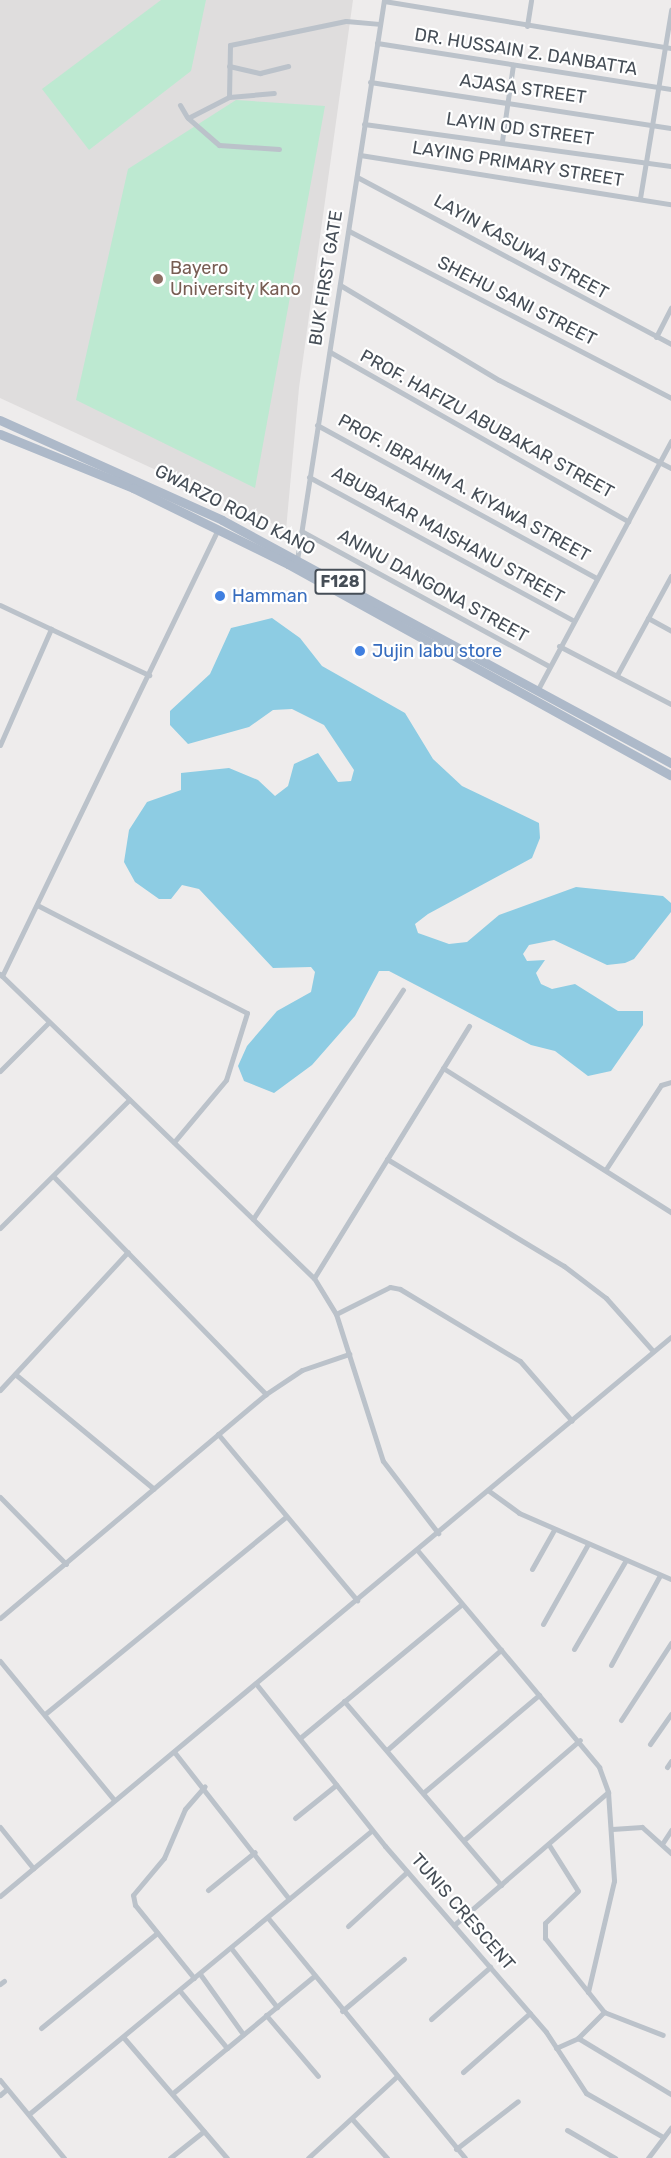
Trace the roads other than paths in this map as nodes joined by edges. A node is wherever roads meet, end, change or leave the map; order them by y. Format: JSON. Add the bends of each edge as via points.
{"nodes":[{"id":1,"x":384,"y":0,"type":"edge"},
{"id":2,"x":531,"y":0,"type":"edge"},
{"id":3,"x":671,"y":10,"type":"edge"},
{"id":4,"x":379,"y":24,"type":"junction"},
{"id":5,"x":527,"y":26,"type":"junction"},
{"id":6,"x":377,"y":44,"type":"junction"},
{"id":7,"x":668,"y":48,"type":"edge"},
{"id":8,"x":513,"y":65,"type":"junction"},
{"id":9,"x":229,"y":66,"type":"junction"},
{"id":10,"x":288,"y":66,"type":"dead end"},
{"id":11,"x":370,"y":82,"type":"junction"},
{"id":12,"x":660,"y":88,"type":"junction"},
{"id":13,"x":671,"y":89,"type":"edge"},
{"id":14,"x":274,"y":93,"type":"dead end"},
{"id":15,"x":229,"y":96,"type":"junction"},
{"id":16,"x":510,"y":102,"type":"junction"},
{"id":17,"x":180,"y":105,"type":"dead end"},
{"id":18,"x":187,"y":117,"type":"junction"},
{"id":19,"x":364,"y":124,"type":"junction"},
{"id":20,"x":651,"y":124,"type":"junction"},
{"id":21,"x":671,"y":128,"type":"edge"},
{"id":22,"x":502,"y":141,"type":"junction"},
{"id":23,"x":279,"y":149,"type":"dead end"},
{"id":24,"x":360,"y":155,"type":"junction"},
{"id":25,"x":644,"y":162,"type":"junction"},
{"id":26,"x":671,"y":166,"type":"edge"},
{"id":27,"x":357,"y":177,"type":"junction"},
{"id":28,"x":640,"y":198,"type":"junction"},
{"id":29,"x":671,"y":204,"type":"edge"},
{"id":30,"x":349,"y":231,"type":"junction"},
{"id":31,"x":340,"y":285,"type":"junction"},
{"id":32,"x":671,"y":308,"type":"edge"},
{"id":33,"x":656,"y":337,"type":"junction"},
{"id":34,"x":671,"y":344,"type":"edge"},
{"id":35,"x":330,"y":352,"type":"junction"},
{"id":36,"x":671,"y":398,"type":"edge"},
{"id":37,"x":0,"y":420,"type":"edge"},
{"id":38,"x":317,"y":425,"type":"junction"},
{"id":39,"x":0,"y":434,"type":"edge"},
{"id":40,"x":671,"y":441,"type":"edge"},
{"id":41,"x":660,"y":462,"type":"junction"},
{"id":42,"x":671,"y":468,"type":"edge"},
{"id":43,"x":309,"y":477,"type":"junction"},
{"id":44,"x":173,"y":502,"type":"junction"},
{"id":45,"x":628,"y":521,"type":"junction"},
{"id":46,"x":218,"y":529,"type":"junction"},
{"id":47,"x":303,"y":532,"type":"junction"},
{"id":48,"x":297,"y":560,"type":"junction"},
{"id":49,"x":671,"y":576,"type":"edge"},
{"id":50,"x":597,"y":578,"type":"junction"},
{"id":51,"x":0,"y":605,"type":"edge"},
{"id":52,"x":648,"y":618,"type":"junction"},
{"id":53,"x":572,"y":620,"type":"junction"},
{"id":54,"x":51,"y":629,"type":"junction"},
{"id":55,"x":671,"y":631,"type":"edge"},
{"id":56,"x":559,"y":646,"type":"junction"},
{"id":57,"x":549,"y":666,"type":"junction"},
{"id":58,"x":150,"y":675,"type":"junction"},
{"id":59,"x":617,"y":675,"type":"junction"},
{"id":60,"x":537,"y":691,"type":"junction"},
{"id":61,"x":671,"y":704,"type":"edge"},
{"id":62,"x":0,"y":745,"type":"edge"},
{"id":63,"x":671,"y":763,"type":"edge"},
{"id":64,"x":671,"y":775,"type":"edge"},
{"id":65,"x":37,"y":905,"type":"junction"},
{"id":66,"x":1,"y":975,"type":"edge"},
{"id":67,"x":404,"y":990,"type":"dead end"},
{"id":68,"x":49,"y":1022,"type":"junction"},
{"id":69,"x":469,"y":1026,"type":"dead end"},
{"id":70,"x":443,"y":1068,"type":"junction"},
{"id":71,"x":0,"y":1071,"type":"edge"},
{"id":72,"x":671,"y":1082,"type":"edge"},
{"id":73,"x":129,"y":1100,"type":"junction"},
{"id":74,"x":174,"y":1142,"type":"junction"},
{"id":75,"x":387,"y":1159,"type":"junction"},
{"id":76,"x":606,"y":1169,"type":"junction"},
{"id":77,"x":53,"y":1176,"type":"junction"},
{"id":78,"x":671,"y":1212,"type":"edge"},
{"id":79,"x":253,"y":1219,"type":"junction"},
{"id":80,"x":0,"y":1228,"type":"edge"},
{"id":81,"x":128,"y":1252,"type":"junction"},
{"id":82,"x":314,"y":1278,"type":"junction"},
{"id":83,"x":336,"y":1314,"type":"junction"},
{"id":84,"x":671,"y":1337,"type":"edge"},
{"id":85,"x":653,"y":1351,"type":"junction"},
{"id":86,"x":349,"y":1354,"type":"junction"},
{"id":87,"x":15,"y":1374,"type":"junction"},
{"id":88,"x":0,"y":1390,"type":"edge"},
{"id":89,"x":266,"y":1394,"type":"junction"},
{"id":90,"x":572,"y":1421,"type":"junction"},
{"id":91,"x":218,"y":1434,"type":"junction"},
{"id":92,"x":154,"y":1489,"type":"junction"},
{"id":93,"x":489,"y":1491,"type":"junction"},
{"id":94,"x":0,"y":1497,"type":"edge"},
{"id":95,"x":286,"y":1517,"type":"junction"},
{"id":96,"x":554,"y":1530,"type":"junction"},
{"id":97,"x":438,"y":1533,"type":"junction"},
{"id":98,"x":588,"y":1544,"type":"junction"},
{"id":99,"x":418,"y":1551,"type":"junction"},
{"id":100,"x":626,"y":1560,"type":"junction"},
{"id":101,"x":66,"y":1564,"type":"junction"},
{"id":102,"x":532,"y":1569,"type":"dead end"},
{"id":103,"x":660,"y":1575,"type":"junction"},
{"id":104,"x":671,"y":1579,"type":"edge"},
{"id":105,"x":357,"y":1600,"type":"junction"},
{"id":106,"x":461,"y":1605,"type":"junction"},
{"id":107,"x":0,"y":1618,"type":"edge"},
{"id":108,"x":543,"y":1624,"type":"dead end"},
{"id":109,"x":671,"y":1643,"type":"edge"},
{"id":110,"x":574,"y":1649,"type":"dead end"},
{"id":111,"x":501,"y":1650,"type":"junction"},
{"id":112,"x":0,"y":1661,"type":"edge"},
{"id":113,"x":611,"y":1665,"type":"dead end"},
{"id":114,"x":257,"y":1685,"type":"junction"},
{"id":115,"x":539,"y":1695,"type":"junction"},
{"id":116,"x":344,"y":1701,"type":"junction"},
{"id":117,"x":45,"y":1714,"type":"junction"},
{"id":118,"x":671,"y":1714,"type":"edge"},
{"id":119,"x":621,"y":1720,"type":"dead end"},
{"id":120,"x":300,"y":1738,"type":"junction"},
{"id":121,"x":579,"y":1740,"type":"junction"},
{"id":122,"x":650,"y":1744,"type":"dead end"},
{"id":123,"x":387,"y":1750,"type":"junction"},
{"id":124,"x":175,"y":1753,"type":"junction"},
{"id":125,"x":671,"y":1761,"type":"edge"},
{"id":126,"x":667,"y":1767,"type":"dead end"},
{"id":127,"x":336,"y":1785,"type":"junction"},
{"id":128,"x":206,"y":1786,"type":"junction"},
{"id":129,"x":608,"y":1792,"type":"junction"},
{"id":130,"x":423,"y":1793,"type":"junction"},
{"id":131,"x":114,"y":1800,"type":"junction"},
{"id":132,"x":295,"y":1818,"type":"dead end"},
{"id":133,"x":0,"y":1827,"type":"edge"},
{"id":134,"x":612,"y":1829,"type":"junction"},
{"id":135,"x":372,"y":1830,"type":"junction"},
{"id":136,"x":671,"y":1830,"type":"edge"},
{"id":137,"x":464,"y":1840,"type":"junction"},
{"id":138,"x":662,"y":1844,"type":"junction"},
{"id":139,"x":549,"y":1845,"type":"junction"},
{"id":140,"x":255,"y":1852,"type":"junction"},
{"id":141,"x":671,"y":1853,"type":"edge"},
{"id":142,"x":33,"y":1868,"type":"junction"},
{"id":143,"x":407,"y":1872,"type":"junction"},
{"id":144,"x":501,"y":1885,"type":"junction"},
{"id":145,"x":208,"y":1890,"type":"dead end"},
{"id":146,"x":0,"y":1896,"type":"edge"},
{"id":147,"x":289,"y":1899,"type":"junction"},
{"id":148,"x":268,"y":1918,"type":"junction"},
{"id":149,"x":454,"y":1925,"type":"junction"},
{"id":150,"x":348,"y":1926,"type":"dead end"},
{"id":151,"x":157,"y":1933,"type":"junction"},
{"id":152,"x":231,"y":1948,"type":"junction"},
{"id":153,"x":404,"y":1959,"type":"dead end"},
{"id":154,"x":490,"y":1967,"type":"junction"},
{"id":155,"x":197,"y":1976,"type":"junction"},
{"id":156,"x":314,"y":1976,"type":"junction"},
{"id":157,"x":180,"y":1990,"type":"junction"},
{"id":158,"x":588,"y":1992,"type":"junction"},
{"id":159,"x":277,"y":2007,"type":"junction"},
{"id":160,"x":342,"y":2011,"type":"junction"},
{"id":161,"x":604,"y":2012,"type":"junction"},
{"id":162,"x":530,"y":2013,"type":"junction"},
{"id":163,"x":266,"y":2016,"type":"junction"},
{"id":164,"x":431,"y":2019,"type":"dead end"},
{"id":165,"x":41,"y":2028,"type":"dead end"},
{"id":166,"x":243,"y":2034,"type":"junction"},
{"id":167,"x":663,"y":2035,"type":"dead end"},
{"id":168,"x":124,"y":2038,"type":"junction"},
{"id":169,"x":578,"y":2038,"type":"junction"},
{"id":170,"x":227,"y":2048,"type":"junction"},
{"id":171,"x":556,"y":2048,"type":"junction"},
{"id":172,"x":463,"y":2072,"type":"dead end"},
{"id":173,"x":318,"y":2076,"type":"dead end"},
{"id":174,"x":396,"y":2078,"type":"junction"},
{"id":175,"x":0,"y":2080,"type":"edge"},
{"id":176,"x":7,"y":2089,"type":"junction"},
{"id":177,"x":173,"y":2093,"type":"junction"},
{"id":178,"x":671,"y":2094,"type":"edge"},
{"id":179,"x":0,"y":2095,"type":"edge"},
{"id":180,"x":518,"y":2101,"type":"dead end"},
{"id":181,"x":28,"y":2114,"type":"junction"},
{"id":182,"x":353,"y":2120,"type":"junction"},
{"id":183,"x":671,"y":2127,"type":"edge"},
{"id":184,"x":567,"y":2130,"type":"dead end"},
{"id":185,"x":204,"y":2132,"type":"junction"},
{"id":186,"x":663,"y":2137,"type":"junction"},
{"id":187,"x":456,"y":2149,"type":"junction"},
{"id":188,"x":64,"y":2158,"type":"edge"},
{"id":189,"x":170,"y":2158,"type":"edge"},
{"id":190,"x":227,"y":2158,"type":"edge"},
{"id":191,"x":308,"y":2158,"type":"edge"},
{"id":192,"x":387,"y":2158,"type":"edge"},
{"id":193,"x":465,"y":2158,"type":"edge"},
{"id":194,"x":615,"y":2158,"type":"edge"},
{"id":195,"x":648,"y":2158,"type":"edge"}],
"edges":[{"from":1,"to":4,"type":"street","name":"BUK FIRST GATE"},
{"from":1,"to":5,"type":"street"},
{"from":2,"to":5,"type":"street"},
{"from":3,"to":7,"type":"street"},
{"from":4,"to":6,"type":"street","name":"BUK FIRST GATE"},
{"from":4,"to":9,"type":"street","via":[[346,21],[234,42],[228,50]]},
{"from":5,"to":7,"type":"street"},
{"from":6,"to":8,"type":"street","name":"DR. HUSSAIN Z. DANBATTA"},
{"from":6,"to":11,"type":"street","name":"BUK FIRST GATE"},
{"from":7,"to":12,"type":"street"},
{"from":8,"to":12,"type":"street","name":"DR. HUSSAIN Z. DANBATTA"},
{"from":8,"to":16,"type":"street"},
{"from":9,"to":10,"type":"street","via":[[260,73]]},
{"from":9,"to":15,"type":"street"},
{"from":11,"to":16,"type":"street","name":"AJASA STREET"},
{"from":11,"to":19,"type":"street","name":"BUK FIRST GATE"},
{"from":12,"to":13,"type":"street","name":"DR. HUSSAIN Z. DANBATTA"},
{"from":12,"to":20,"type":"street"},
{"from":14,"to":15,"type":"street"},
{"from":15,"to":18,"type":"street"},
{"from":16,"to":20,"type":"street","name":"AJASA STREET"},
{"from":16,"to":22,"type":"street"},
{"from":17,"to":18,"type":"street"},
{"from":18,"to":23,"type":"street","via":[[219,145]]},
{"from":19,"to":22,"type":"street","name":"LAYIN OD STREET"},
{"from":19,"to":24,"type":"street","name":"BUK FIRST GATE"},
{"from":20,"to":21,"type":"street","name":"AJASA STREET"},
{"from":20,"to":25,"type":"street"},
{"from":22,"to":25,"type":"street","name":"LAYIN OD STREET"},
{"from":24,"to":27,"type":"street","name":"BUK FIRST GATE"},
{"from":24,"to":28,"type":"street","name":"LAYING PRIMARY STREET"},
{"from":25,"to":26,"type":"street","name":"LAYIN OD STREET"},
{"from":25,"to":28,"type":"street"},
{"from":27,"to":30,"type":"street","name":"BUK FIRST GATE"},
{"from":27,"to":33,"type":"street","name":"LAYIN KASUWA STREET"},
{"from":28,"to":29,"type":"street","name":"LAYING PRIMARY STREET"},
{"from":30,"to":31,"type":"street","name":"BUK FIRST GATE"},
{"from":30,"to":36,"type":"street","name":"SHEHU SANI STREET"},
{"from":31,"to":35,"type":"street","name":"BUK FIRST GATE"},
{"from":31,"to":41,"type":"street","via":[[498,380]]},
{"from":32,"to":33,"type":"street"},
{"from":33,"to":34,"type":"street","name":"LAYIN KASUWA STREET"},
{"from":35,"to":38,"type":"street","name":"BUK FIRST GATE"},
{"from":35,"to":45,"type":"street","name":"PROF. HAFIZU ABUBAKAR STREET"},
{"from":37,"to":44,"type":"main road","name":"GWARZO ROAD KANO","number":"F128"},
{"from":38,"to":43,"type":"street","name":"BUK FIRST GATE"},
{"from":38,"to":50,"type":"street","name":"PROF. IBRAHIM A. KIYAWA STREET"},
{"from":39,"to":44,"type":"main road","number":"F128"},
{"from":40,"to":41,"type":"street"},
{"from":41,"to":42,"type":"street"},
{"from":41,"to":45,"type":"street"},
{"from":43,"to":47,"type":"street","name":"BUK FIRST GATE"},
{"from":43,"to":53,"type":"street","name":"ABUBAKAR MAISHANU STREET"},
{"from":44,"to":46,"type":"main road","number":"F128"},
{"from":44,"to":48,"type":"main road","name":"GWARZO ROAD KANO","number":"F128"},
{"from":45,"to":50,"type":"street"},
{"from":46,"to":58,"type":"street"},
{"from":46,"to":64,"type":"main road","number":"F128"},
{"from":47,"to":48,"type":"street","name":"BUK FIRST GATE"},
{"from":47,"to":57,"type":"street","name":"ANINU DANGONA STREET"},
{"from":48,"to":60,"type":"main road","name":"GWARZO ROAD KANO","number":"F128"},
{"from":49,"to":52,"type":"street"},
{"from":50,"to":53,"type":"street"},
{"from":51,"to":54,"type":"street"},
{"from":52,"to":55,"type":"street"},
{"from":52,"to":59,"type":"street"},
{"from":53,"to":56,"type":"street"},
{"from":54,"to":58,"type":"street"},
{"from":54,"to":62,"type":"street"},
{"from":56,"to":57,"type":"street"},
{"from":56,"to":59,"type":"street"},
{"from":57,"to":60,"type":"street"},
{"from":58,"to":65,"type":"street"},
{"from":59,"to":61,"type":"street"},
{"from":60,"to":63,"type":"main road","name":"GWARZO ROAD KANO","number":"F128"},
{"from":65,"to":66,"type":"street"},
{"from":65,"to":74,"type":"street","via":[[247,1013],[226,1080]]},
{"from":66,"to":68,"type":"street"},
{"from":67,"to":79,"type":"street"},
{"from":68,"to":71,"type":"street"},
{"from":68,"to":73,"type":"street"},
{"from":69,"to":70,"type":"street"},
{"from":70,"to":75,"type":"street"},
{"from":70,"to":76,"type":"street"},
{"from":72,"to":76,"type":"street","via":[[661,1085]]},
{"from":73,"to":74,"type":"street"},
{"from":73,"to":77,"type":"street"},
{"from":74,"to":79,"type":"street"},
{"from":75,"to":82,"type":"street"},
{"from":75,"to":85,"type":"street","via":[[564,1266],[606,1298]]},
{"from":76,"to":78,"type":"street"},
{"from":77,"to":80,"type":"street"},
{"from":77,"to":81,"type":"street"},
{"from":79,"to":82,"type":"street"},
{"from":81,"to":87,"type":"street"},
{"from":81,"to":89,"type":"street"},
{"from":82,"to":83,"type":"street"},
{"from":83,"to":86,"type":"street"},
{"from":83,"to":90,"type":"street","via":[[390,1287],[400,1289],[520,1361]]},
{"from":84,"to":85,"type":"street"},
{"from":85,"to":90,"type":"street"},
{"from":86,"to":89,"type":"street","via":[[302,1370]]},
{"from":86,"to":97,"type":"street","via":[[382,1461]]},
{"from":87,"to":88,"type":"street"},
{"from":87,"to":92,"type":"street"},
{"from":89,"to":91,"type":"street"},
{"from":90,"to":93,"type":"street"},
{"from":91,"to":92,"type":"street"},
{"from":91,"to":95,"type":"street"},
{"from":92,"to":101,"type":"street"},
{"from":93,"to":96,"type":"street"},
{"from":93,"to":97,"type":"street"},
{"from":94,"to":101,"type":"street"},
{"from":95,"to":105,"type":"street"},
{"from":95,"to":117,"type":"street"},
{"from":96,"to":98,"type":"street"},
{"from":96,"to":102,"type":"street"},
{"from":97,"to":99,"type":"street"},
{"from":98,"to":100,"type":"street"},
{"from":98,"to":108,"type":"street"},
{"from":99,"to":105,"type":"street"},
{"from":99,"to":106,"type":"street"},
{"from":100,"to":103,"type":"street"},
{"from":100,"to":110,"type":"street"},
{"from":101,"to":107,"type":"street"},
{"from":103,"to":104,"type":"street"},
{"from":103,"to":113,"type":"street"},
{"from":105,"to":114,"type":"street"},
{"from":106,"to":111,"type":"street"},
{"from":106,"to":116,"type":"street"},
{"from":109,"to":119,"type":"street"},
{"from":111,"to":115,"type":"street"},
{"from":111,"to":123,"type":"street"},
{"from":112,"to":117,"type":"street"},
{"from":114,"to":120,"type":"street","name":"TUNIS CRESCENT"},
{"from":114,"to":124,"type":"street"},
{"from":115,"to":121,"type":"street"},
{"from":115,"to":130,"type":"street"},
{"from":116,"to":120,"type":"street"},
{"from":116,"to":123,"type":"street"},
{"from":117,"to":131,"type":"street"},
{"from":118,"to":122,"type":"street"},
{"from":120,"to":127,"type":"street","name":"TUNIS CRESCENT"},
{"from":121,"to":129,"type":"street","via":[[599,1767]]},
{"from":121,"to":137,"type":"street"},
{"from":123,"to":130,"type":"street"},
{"from":124,"to":128,"type":"street"},
{"from":124,"to":131,"type":"street"},
{"from":125,"to":126,"type":"street"},
{"from":127,"to":132,"type":"street"},
{"from":127,"to":135,"type":"street","name":"TUNIS CRESCENT"},
{"from":128,"to":140,"type":"street"},
{"from":128,"to":151,"type":"street","via":[[185,1809],[164,1858],[133,1895]]},
{"from":129,"to":134,"type":"street"},
{"from":129,"to":139,"type":"street"},
{"from":130,"to":137,"type":"street"},
{"from":131,"to":142,"type":"street"},
{"from":133,"to":142,"type":"street"},
{"from":134,"to":138,"type":"street","via":[[642,1827]]},
{"from":134,"to":158,"type":"street","via":[[614,1881]]},
{"from":135,"to":143,"type":"street","name":"TUNIS CRESCENT"},
{"from":135,"to":147,"type":"street"},
{"from":136,"to":138,"type":"street"},
{"from":137,"to":144,"type":"street"},
{"from":138,"to":141,"type":"street"},
{"from":139,"to":144,"type":"street"},
{"from":139,"to":158,"type":"street","via":[[578,1891],[541,1929]]},
{"from":140,"to":145,"type":"street"},
{"from":140,"to":147,"type":"street"},
{"from":142,"to":146,"type":"street"},
{"from":143,"to":149,"type":"street","name":"TUNIS CRESCENT"},
{"from":143,"to":150,"type":"street"},
{"from":144,"to":149,"type":"street"},
{"from":147,"to":148,"type":"street"},
{"from":148,"to":152,"type":"street"},
{"from":148,"to":156,"type":"street"},
{"from":149,"to":154,"type":"street","name":"TUNIS CRESCENT"},
{"from":151,"to":155,"type":"street"},
{"from":151,"to":165,"type":"street"},
{"from":152,"to":155,"type":"street"},
{"from":152,"to":159,"type":"street"},
{"from":153,"to":160,"type":"street"},
{"from":154,"to":162,"type":"street","name":"TUNIS CRESCENT"},
{"from":154,"to":164,"type":"street"},
{"from":155,"to":157,"type":"street"},
{"from":155,"to":166,"type":"street"},
{"from":156,"to":159,"type":"street"},
{"from":156,"to":160,"type":"street"},
{"from":157,"to":168,"type":"street"},
{"from":157,"to":170,"type":"street"},
{"from":158,"to":161,"type":"street"},
{"from":159,"to":163,"type":"street"},
{"from":160,"to":174,"type":"street"},
{"from":161,"to":167,"type":"street"},
{"from":161,"to":169,"type":"street"},
{"from":162,"to":171,"type":"street","name":"TUNIS CRESCENT"},
{"from":162,"to":172,"type":"street"},
{"from":163,"to":166,"type":"street"},
{"from":163,"to":173,"type":"street"},
{"from":166,"to":170,"type":"street"},
{"from":168,"to":177,"type":"street"},
{"from":168,"to":181,"type":"street"},
{"from":169,"to":171,"type":"street"},
{"from":169,"to":178,"type":"street"},
{"from":170,"to":177,"type":"street"},
{"from":171,"to":186,"type":"street","name":"TUNIS CRESCENT","via":[[586,2093]]},
{"from":174,"to":182,"type":"street"},
{"from":174,"to":187,"type":"street"},
{"from":175,"to":176,"type":"street"},
{"from":176,"to":179,"type":"street"},
{"from":176,"to":181,"type":"street"},
{"from":177,"to":185,"type":"street"},
{"from":180,"to":187,"type":"street"},
{"from":181,"to":188,"type":"street"},
{"from":182,"to":191,"type":"street"},
{"from":182,"to":192,"type":"street"},
{"from":183,"to":186,"type":"street"},
{"from":184,"to":194,"type":"street"},
{"from":185,"to":189,"type":"street"},
{"from":185,"to":190,"type":"street"},
{"from":186,"to":195,"type":"street"},
{"from":187,"to":193,"type":"street"}]}
